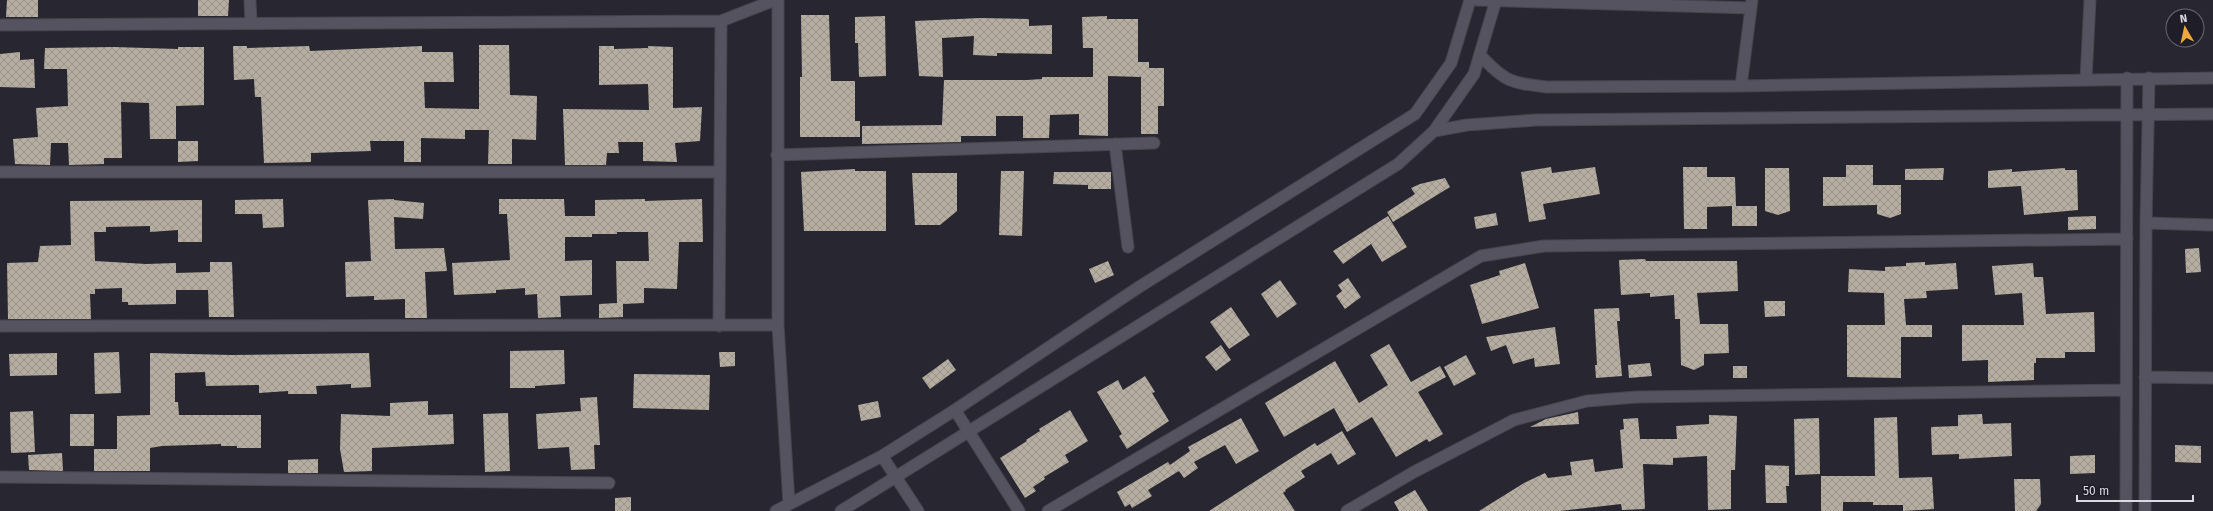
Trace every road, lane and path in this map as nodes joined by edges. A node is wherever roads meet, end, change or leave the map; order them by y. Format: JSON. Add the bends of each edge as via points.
{"nodes":[{"id":1,"x":250,"y":0,"type":"edge"},
{"id":2,"x":775,"y":0,"type":"edge"},
{"id":3,"x":778,"y":0,"type":"edge"},
{"id":4,"x":1470,"y":0,"type":"edge"},
{"id":5,"x":1476,"y":0,"type":"edge"},
{"id":6,"x":2090,"y":0,"type":"edge"},
{"id":7,"x":1496,"y":1,"type":"edge"},
{"id":8,"x":1751,"y":4,"type":"edge"},
{"id":9,"x":720,"y":21,"type":"junction"},
{"id":10,"x":251,"y":23,"type":"junction"},
{"id":11,"x":0,"y":25,"type":"edge"},
{"id":12,"x":1480,"y":56,"type":"junction"},
{"id":13,"x":2127,"y":78,"type":"junction"},
{"id":14,"x":2150,"y":78,"type":"junction"},
{"id":15,"x":2213,"y":78,"type":"edge"},
{"id":16,"x":2086,"y":79,"type":"junction"},
{"id":17,"x":1741,"y":86,"type":"junction"},
{"id":18,"x":2127,"y":114,"type":"junction"},
{"id":19,"x":2150,"y":114,"type":"junction"},
{"id":20,"x":2213,"y":114,"type":"edge"},
{"id":21,"x":1434,"y":131,"type":"junction"},
{"id":22,"x":1154,"y":143,"type":"dead end"},
{"id":23,"x":1114,"y":144,"type":"junction"},
{"id":24,"x":777,"y":155,"type":"junction"},
{"id":25,"x":0,"y":172,"type":"edge"},
{"id":26,"x":720,"y":172,"type":"junction"},
{"id":27,"x":2146,"y":223,"type":"junction"},
{"id":28,"x":2213,"y":225,"type":"edge"},
{"id":29,"x":2127,"y":239,"type":"junction"},
{"id":30,"x":1128,"y":247,"type":"dead end"},
{"id":31,"x":778,"y":325,"type":"junction"},
{"id":32,"x":0,"y":326,"type":"edge"},
{"id":33,"x":719,"y":326,"type":"junction"},
{"id":34,"x":2144,"y":377,"type":"junction"},
{"id":35,"x":2213,"y":378,"type":"edge"},
{"id":36,"x":2125,"y":390,"type":"junction"},
{"id":37,"x":955,"y":410,"type":"junction"},
{"id":38,"x":969,"y":431,"type":"junction"},
{"id":39,"x":882,"y":456,"type":"junction"},
{"id":40,"x":0,"y":477,"type":"edge"},
{"id":41,"x":896,"y":477,"type":"junction"},
{"id":42,"x":609,"y":483,"type":"dead end"},
{"id":43,"x":789,"y":504,"type":"junction"},
{"id":44,"x":776,"y":511,"type":"edge"},
{"id":45,"x":841,"y":511,"type":"edge"},
{"id":46,"x":918,"y":511,"type":"edge"},
{"id":47,"x":1019,"y":511,"type":"edge"},
{"id":48,"x":1048,"y":511,"type":"edge"},
{"id":49,"x":1347,"y":511,"type":"edge"},
{"id":50,"x":2126,"y":511,"type":"edge"},
{"id":51,"x":2145,"y":511,"type":"edge"}],
"edges":[{"from":1,"to":10,"type":"street"},
{"from":2,"to":9,"type":"street"},
{"from":3,"to":24,"type":"street"},
{"from":4,"to":37,"type":"street","via":[[1451,63],[1415,114],[1139,287]]},
{"from":5,"to":7,"type":"street"},
{"from":6,"to":16,"type":"street"},
{"from":7,"to":8,"type":"street"},
{"from":7,"to":12,"type":"street"},
{"from":8,"to":17,"type":"street"},
{"from":9,"to":10,"type":"street"},
{"from":9,"to":26,"type":"street"},
{"from":10,"to":11,"type":"street"},
{"from":12,"to":17,"type":"street","via":[[1496,73],[1517,84],[1547,87]]},
{"from":12,"to":21,"type":"street","via":[[1474,74]]},
{"from":13,"to":14,"type":"street"},
{"from":13,"to":16,"type":"street"},
{"from":13,"to":18,"type":"street"},
{"from":14,"to":15,"type":"street"},
{"from":14,"to":19,"type":"street"},
{"from":16,"to":17,"type":"street"},
{"from":18,"to":19,"type":"street"},
{"from":18,"to":21,"type":"street","via":[[1536,120],[1467,125]]},
{"from":18,"to":29,"type":"street"},
{"from":19,"to":20,"type":"street"},
{"from":19,"to":27,"type":"street"},
{"from":21,"to":38,"type":"street","via":[[1398,164]]},
{"from":22,"to":23,"type":"street"},
{"from":23,"to":24,"type":"street"},
{"from":23,"to":30,"type":"street"},
{"from":24,"to":31,"type":"street"},
{"from":25,"to":26,"type":"street"},
{"from":26,"to":33,"type":"street"},
{"from":27,"to":28,"type":"street"},
{"from":27,"to":34,"type":"street"},
{"from":29,"to":36,"type":"street"},
{"from":29,"to":48,"type":"street","via":[[1544,246],[1481,256]]},
{"from":31,"to":33,"type":"street"},
{"from":31,"to":43,"type":"street"},
{"from":32,"to":33,"type":"street"},
{"from":34,"to":35,"type":"street"},
{"from":34,"to":51,"type":"street"},
{"from":36,"to":49,"type":"street","via":[[1636,397],[1587,401],[1514,420],[1414,472]]},
{"from":36,"to":50,"type":"street"},
{"from":37,"to":38,"type":"street"},
{"from":37,"to":39,"type":"street"},
{"from":38,"to":41,"type":"street"},
{"from":38,"to":47,"type":"street"},
{"from":39,"to":41,"type":"street"},
{"from":39,"to":43,"type":"street"},
{"from":40,"to":42,"type":"street"},
{"from":41,"to":45,"type":"street"},
{"from":41,"to":46,"type":"street"},
{"from":43,"to":44,"type":"street"}]}
